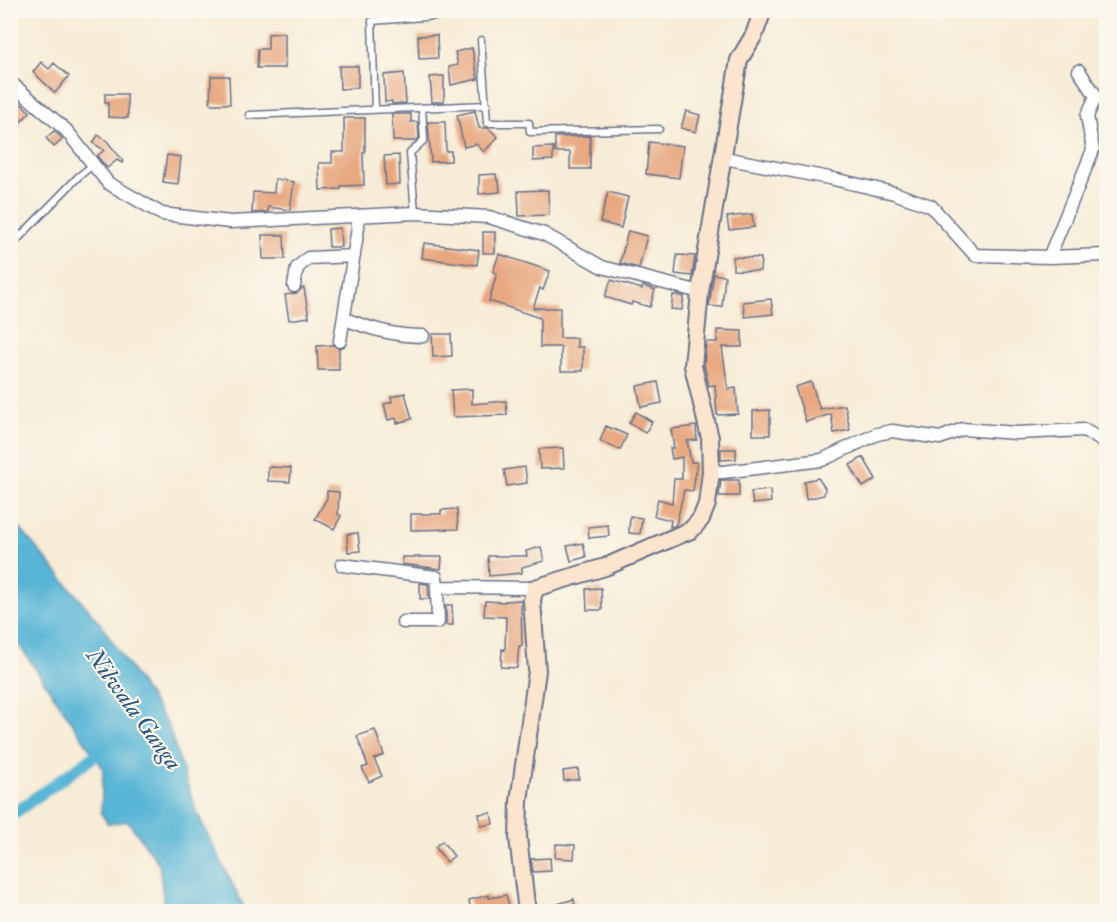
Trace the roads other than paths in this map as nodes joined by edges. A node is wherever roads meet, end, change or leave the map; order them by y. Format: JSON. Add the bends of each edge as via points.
{"nodes":[{"id":1,"x":763,"y":10,"type":"edge"},
{"id":2,"x":436,"y":16,"type":"dead end"},
{"id":3,"x":481,"y":40,"type":"dead end"},
{"id":4,"x":1079,"y":71,"type":"dead end"},
{"id":5,"x":10,"y":82,"type":"edge"},
{"id":6,"x":487,"y":105,"type":"junction"},
{"id":7,"x":422,"y":108,"type":"junction"},
{"id":8,"x":375,"y":109,"type":"junction"},
{"id":9,"x":249,"y":115,"type":"dead end"},
{"id":10,"x":659,"y":129,"type":"dead end"},
{"id":11,"x":724,"y":158,"type":"junction"},
{"id":12,"x":93,"y":165,"type":"junction"},
{"id":13,"x":415,"y":213,"type":"junction"},
{"id":14,"x":358,"y":217,"type":"junction"},
{"id":15,"x":10,"y":247,"type":"edge"},
{"id":16,"x":1107,"y":255,"type":"edge"},
{"id":17,"x":354,"y":256,"type":"junction"},
{"id":18,"x":1049,"y":257,"type":"junction"},
{"id":19,"x":294,"y":286,"type":"dead end"},
{"id":20,"x":700,"y":292,"type":"junction"},
{"id":21,"x":345,"y":319,"type":"junction"},
{"id":22,"x":423,"y":336,"type":"dead end"},
{"id":23,"x":340,"y":341,"type":"dead end"},
{"id":24,"x":1107,"y":443,"type":"edge"},
{"id":25,"x":711,"y":472,"type":"junction"},
{"id":26,"x":342,"y":565,"type":"dead end"},
{"id":27,"x":437,"y":588,"type":"junction"},
{"id":28,"x":535,"y":588,"type":"junction"},
{"id":29,"x":403,"y":622,"type":"dead end"},
{"id":30,"x":527,"y":912,"type":"edge"}],
"edges":[{"from":1,"to":11,"type":"main road","via":[[739,60]]},
{"from":2,"to":8,"type":"lane","via":[[372,21]]},
{"from":3,"to":6,"type":"lane"},
{"from":4,"to":18,"type":"street","via":[[1096,96],[1087,116],[1092,150]]},
{"from":5,"to":12,"type":"street","via":[[66,130]]},
{"from":6,"to":7,"type":"lane"},
{"from":6,"to":10,"type":"lane","via":[[487,123],[529,123],[530,132]]},
{"from":7,"to":8,"type":"lane"},
{"from":7,"to":13,"type":"lane","via":[[424,140],[410,153]]},
{"from":8,"to":9,"type":"lane"},
{"from":11,"to":18,"type":"street","via":[[894,193],[931,206],[975,255]]},
{"from":11,"to":20,"type":"main road"},
{"from":12,"to":14,"type":"street","via":[[108,183],[162,214],[230,222]]},
{"from":12,"to":15,"type":"lane"},
{"from":13,"to":14,"type":"street"},
{"from":13,"to":20,"type":"street","via":[[489,217],[543,234],[602,267]]},
{"from":14,"to":17,"type":"street"},
{"from":16,"to":18,"type":"street"},
{"from":17,"to":19,"type":"street","via":[[308,258],[297,268]]},
{"from":17,"to":21,"type":"street"},
{"from":20,"to":25,"type":"main road","via":[[693,366],[710,438]]},
{"from":21,"to":22,"type":"street","via":[[404,336]]},
{"from":21,"to":23,"type":"street"},
{"from":24,"to":25,"type":"street","via":[[1084,430],[963,429],[940,438],[892,431],[822,460]]},
{"from":25,"to":28,"type":"main road","via":[[707,504],[691,530],[605,567]]},
{"from":26,"to":27,"type":"street","via":[[435,577]]},
{"from":27,"to":28,"type":"street"},
{"from":27,"to":29,"type":"street","via":[[438,622]]},
{"from":28,"to":30,"type":"main road","via":[[532,600],[537,677],[519,801],[518,838]]}]}
